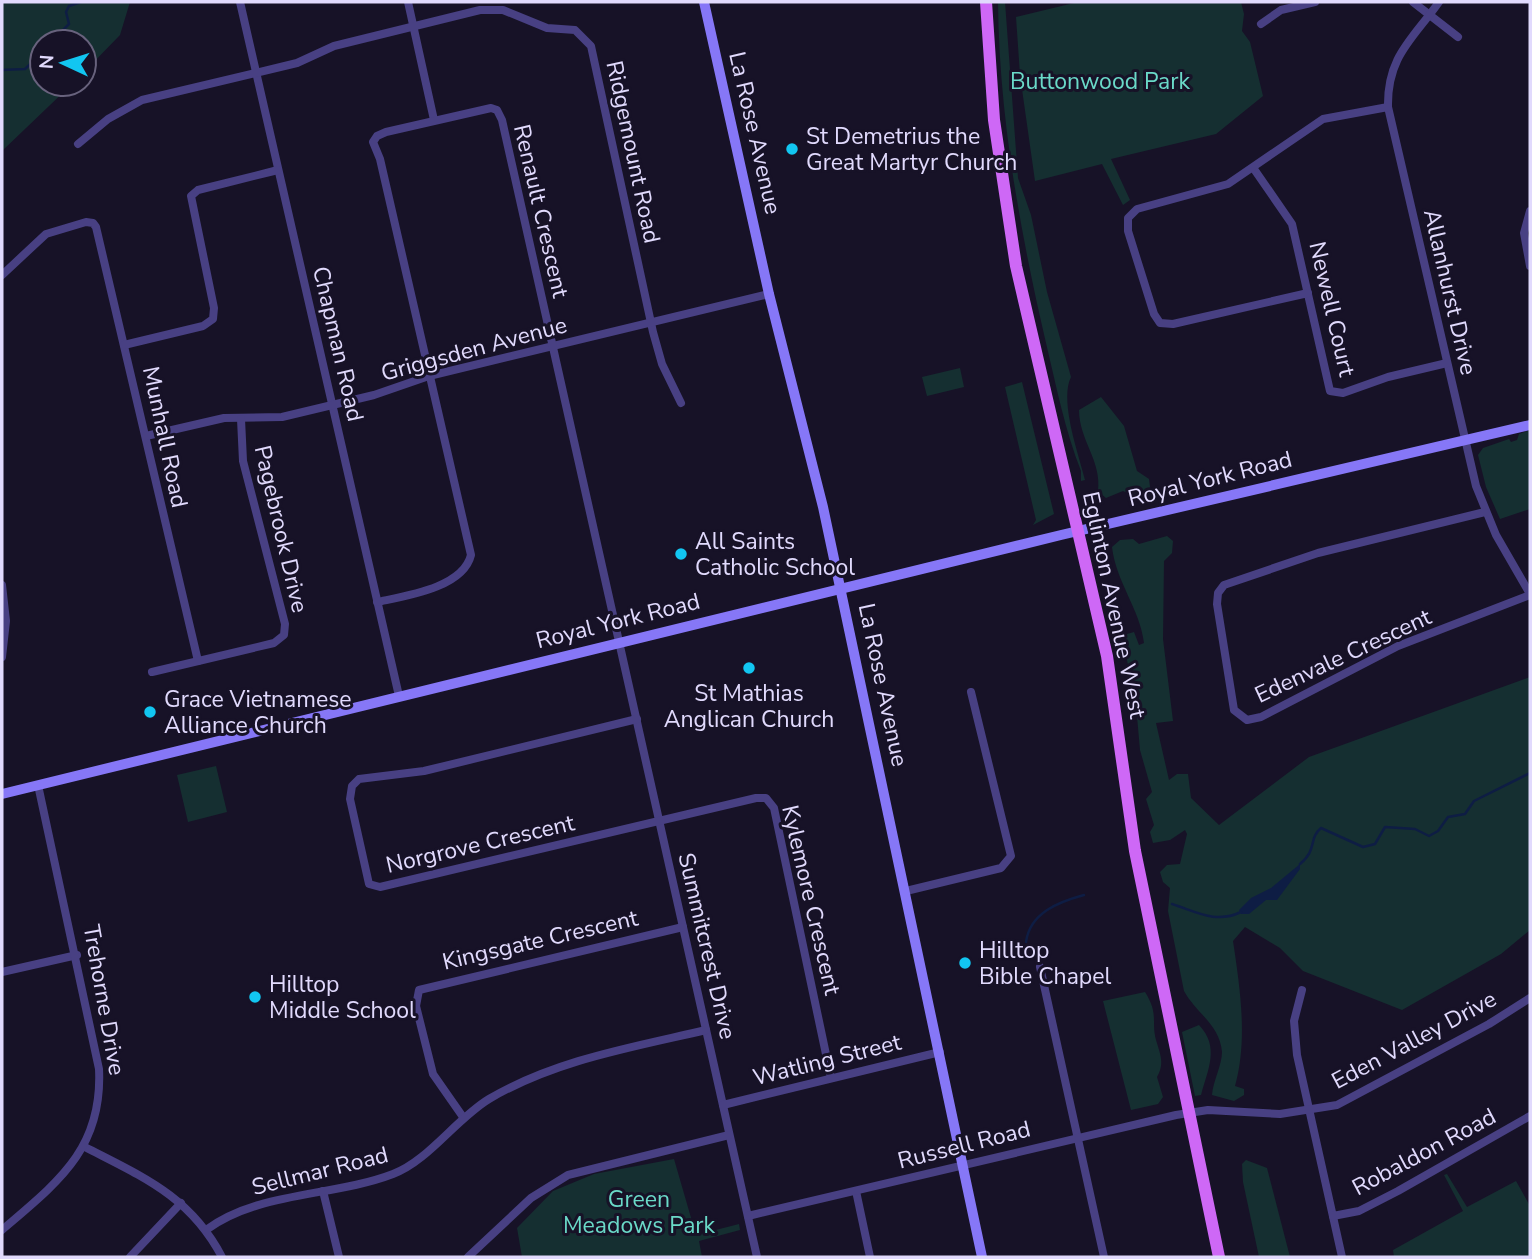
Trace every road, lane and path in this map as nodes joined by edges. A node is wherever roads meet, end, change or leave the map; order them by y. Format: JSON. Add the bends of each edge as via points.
{"nodes":[{"id":1,"x":240,"y":2,"type":"edge"},
{"id":2,"x":408,"y":2,"type":"edge"},
{"id":3,"x":704,"y":2,"type":"edge"},
{"id":4,"x":986,"y":2,"type":"edge"},
{"id":5,"x":1315,"y":2,"type":"edge"},
{"id":6,"x":1413,"y":2,"type":"edge"},
{"id":7,"x":1439,"y":2,"type":"edge"},
{"id":8,"x":1430,"y":15,"type":"junction"},
{"id":9,"x":1261,"y":24,"type":"dead end"},
{"id":10,"x":413,"y":27,"type":"junction"},
{"id":11,"x":1458,"y":37,"type":"dead end"},
{"id":12,"x":257,"y":72,"type":"junction"},
{"id":13,"x":1388,"y":107,"type":"junction"},
{"id":14,"x":434,"y":120,"type":"junction"},
{"id":15,"x":78,"y":144,"type":"dead end"},
{"id":16,"x":1254,"y":169,"type":"junction"},
{"id":17,"x":278,"y":170,"type":"junction"},
{"id":18,"x":1530,"y":211,"type":"edge"},
{"id":19,"x":1530,"y":267,"type":"edge"},
{"id":20,"x":2,"y":275,"type":"edge"},
{"id":21,"x":1308,"y":293,"type":"junction"},
{"id":22,"x":769,"y":294,"type":"junction"},
{"id":23,"x":651,"y":323,"type":"junction"},
{"id":24,"x":124,"y":345,"type":"junction"},
{"id":25,"x":552,"y":347,"type":"junction"},
{"id":26,"x":1447,"y":363,"type":"junction"},
{"id":27,"x":429,"y":376,"type":"junction"},
{"id":28,"x":681,"y":403,"type":"dead end"},
{"id":29,"x":332,"y":406,"type":"junction"},
{"id":30,"x":241,"y":419,"type":"junction"},
{"id":31,"x":1530,"y":425,"type":"edge"},
{"id":32,"x":146,"y":436,"type":"junction"},
{"id":33,"x":1465,"y":440,"type":"junction"},
{"id":34,"x":1485,"y":512,"type":"junction"},
{"id":35,"x":1079,"y":531,"type":"junction"},
{"id":36,"x":2,"y":585,"type":"edge"},
{"id":37,"x":840,"y":590,"type":"junction"},
{"id":38,"x":1530,"y":595,"type":"edge"},
{"id":39,"x":377,"y":602,"type":"junction"},
{"id":40,"x":620,"y":643,"type":"junction"},
{"id":41,"x":2,"y":657,"type":"edge"},
{"id":42,"x":198,"y":661,"type":"junction"},
{"id":43,"x":152,"y":672,"type":"dead end"},
{"id":44,"x":971,"y":692,"type":"dead end"},
{"id":45,"x":399,"y":696,"type":"junction"},
{"id":46,"x":637,"y":719,"type":"junction"},
{"id":47,"x":38,"y":785,"type":"junction"},
{"id":48,"x":2,"y":794,"type":"edge"},
{"id":49,"x":659,"y":821,"type":"junction"},
{"id":50,"x":906,"y":891,"type":"junction"},
{"id":51,"x":683,"y":927,"type":"junction"},
{"id":52,"x":77,"y":955,"type":"junction"},
{"id":53,"x":1040,"y":967,"type":"dead end"},
{"id":54,"x":2,"y":972,"type":"edge"},
{"id":55,"x":1302,"y":990,"type":"dead end"},
{"id":56,"x":1530,"y":998,"type":"edge"},
{"id":57,"x":706,"y":1030,"type":"junction"},
{"id":58,"x":940,"y":1052,"type":"junction"},
{"id":59,"x":831,"y":1078,"type":"junction"},
{"id":60,"x":723,"y":1105,"type":"junction"},
{"id":61,"x":1309,"y":1111,"type":"junction"},
{"id":62,"x":1188,"y":1113,"type":"junction"},
{"id":63,"x":1530,"y":1116,"type":"edge"},
{"id":64,"x":463,"y":1117,"type":"junction"},
{"id":65,"x":729,"y":1135,"type":"junction"},
{"id":66,"x":1077,"y":1137,"type":"junction"},
{"id":67,"x":85,"y":1147,"type":"junction"},
{"id":68,"x":963,"y":1165,"type":"junction"},
{"id":69,"x":323,"y":1191,"type":"junction"},
{"id":70,"x":856,"y":1191,"type":"junction"},
{"id":71,"x":181,"y":1203,"type":"junction"},
{"id":72,"x":748,"y":1216,"type":"junction"},
{"id":73,"x":1333,"y":1216,"type":"junction"},
{"id":74,"x":2,"y":1230,"type":"edge"},
{"id":75,"x":206,"y":1230,"type":"junction"},
{"id":76,"x":130,"y":1257,"type":"edge"},
{"id":77,"x":222,"y":1257,"type":"edge"},
{"id":78,"x":339,"y":1257,"type":"edge"},
{"id":79,"x":468,"y":1257,"type":"edge"},
{"id":80,"x":757,"y":1257,"type":"edge"},
{"id":81,"x":870,"y":1257,"type":"edge"},
{"id":82,"x":982,"y":1257,"type":"edge"},
{"id":83,"x":1104,"y":1257,"type":"edge"},
{"id":84,"x":1219,"y":1257,"type":"edge"},
{"id":85,"x":1342,"y":1257,"type":"edge"}],
"edges":[{"from":1,"to":12,"type":"street","name":"Chapman Road"},
{"from":2,"to":10,"type":"street"},
{"from":3,"to":22,"type":"main road","name":"La Rose Avenue"},
{"from":4,"to":35,"type":"main road","name":"Eglinton Avenue West","via":[[994,120],[1016,266]]},
{"from":5,"to":9,"type":"street","via":[[1281,10]]},
{"from":6,"to":8,"type":"street"},
{"from":7,"to":8,"type":"street","name":"Allanhurst Drive"},
{"from":8,"to":11,"type":"street"},
{"from":8,"to":13,"type":"street","name":"Allanhurst Drive","via":[[1395,62]]},
{"from":10,"to":12,"type":"street","name":"Ridgemount Road","via":[[334,46],[298,63]]},
{"from":10,"to":14,"type":"street"},
{"from":10,"to":23,"type":"street","name":"Ridgemount Road","via":[[493,10],[547,28],[575,30],[584,37],[591,46],[601,88]]},
{"from":12,"to":15,"type":"street","name":"Ridgemount Road","via":[[142,100],[108,119]]},
{"from":12,"to":17,"type":"street","name":"Chapman Road"},
{"from":13,"to":16,"type":"street","via":[[1323,119]]},
{"from":13,"to":26,"type":"street","name":"Allanhurst Drive"},
{"from":14,"to":25,"type":"street","name":"Renault Crescent","via":[[497,110]]},
{"from":14,"to":27,"type":"street","name":"Renault Crescent","via":[[386,132],[373,142]]},
{"from":16,"to":21,"type":"street","name":"Newell Court","via":[[1292,224]]},
{"from":16,"to":21,"type":"street","via":[[1221,187],[1130,214],[1128,230],[1154,314],[1160,323],[1173,324]]},
{"from":17,"to":24,"type":"street","via":[[198,190],[191,196],[213,319],[203,326]]},
{"from":17,"to":29,"type":"street","name":"Chapman Road"},
{"from":18,"to":19,"type":"street","via":[[1524,233]]},
{"from":20,"to":24,"type":"street","name":"Munhall Road","via":[[46,234],[93,223]]},
{"from":21,"to":26,"type":"street","name":"Newell Court","via":[[1327,386],[1335,393]]},
{"from":22,"to":23,"type":"street","name":"Griggsden Avenue"},
{"from":22,"to":37,"type":"main road","name":"La Rose Avenue"},
{"from":23,"to":25,"type":"street","name":"Griggsden Avenue"},
{"from":23,"to":28,"type":"street","name":"Ridgemount Road","via":[[662,364]]},
{"from":24,"to":32,"type":"street","name":"Munhall Road"},
{"from":25,"to":27,"type":"street","name":"Griggsden Avenue"},
{"from":25,"to":40,"type":"street","name":"Renault Crescent"},
{"from":26,"to":33,"type":"street","name":"Allanhurst Drive"},
{"from":27,"to":29,"type":"street","name":"Griggsden Avenue"},
{"from":27,"to":39,"type":"street","name":"Renault Crescent","via":[[471,555],[469,563],[435,588]]},
{"from":29,"to":30,"type":"street","name":"Griggsden Avenue","via":[[269,420]]},
{"from":29,"to":39,"type":"street","name":"Chapman Road"},
{"from":30,"to":32,"type":"street","name":"Griggsden Avenue","via":[[224,418]]},
{"from":30,"to":42,"type":"street","name":"Pagebrook Drive","via":[[243,461],[285,635],[274,643]]},
{"from":31,"to":33,"type":"main road","name":"Royal York Road"},
{"from":32,"to":42,"type":"street","name":"Munhall Road"},
{"from":33,"to":34,"type":"street","name":"Allanhurst Drive"},
{"from":33,"to":35,"type":"main road","name":"Royal York Road"},
{"from":34,"to":38,"type":"street","name":"Allanhurst Drive"},
{"from":34,"to":38,"type":"street","name":"Edenvale Crescent","via":[[1328,550],[1224,585],[1217,604],[1234,710],[1247,720],[1261,717],[1398,646]]},
{"from":35,"to":37,"type":"main road","name":"Royal York Road"},
{"from":35,"to":62,"type":"main road","name":"Eglinton Avenue West","via":[[1107,656],[1135,852]]},
{"from":36,"to":41,"type":"street","via":[[6,621]]},
{"from":37,"to":40,"type":"main road","name":"Royal York Road"},
{"from":37,"to":50,"type":"main road","name":"La Rose Avenue"},
{"from":39,"to":45,"type":"street","name":"Chapman Road"},
{"from":40,"to":45,"type":"main road","name":"Royal York Road"},
{"from":40,"to":46,"type":"street","name":"Summitcrest Drive"},
{"from":42,"to":43,"type":"street","name":"Pagebrook Drive"},
{"from":44,"to":50,"type":"street","via":[[1011,856],[1001,868]]},
{"from":45,"to":47,"type":"main road","name":"Royal York Road"},
{"from":46,"to":49,"type":"street","name":"Summitcrest Drive"},
{"from":46,"to":49,"type":"street","name":"Norgrove Crescent","via":[[424,771],[359,779],[352,786],[350,799],[371,887]]},
{"from":47,"to":48,"type":"main road","name":"Royal York Road"},
{"from":47,"to":52,"type":"street","name":"Trehorne Drive"},
{"from":49,"to":51,"type":"street","name":"Summitcrest Drive"},
{"from":49,"to":59,"type":"street","name":"Kylemore Crescent","via":[[756,798],[771,802]]},
{"from":50,"to":58,"type":"main road","name":"La Rose Avenue"},
{"from":51,"to":57,"type":"street","name":"Summitcrest Drive"},
{"from":51,"to":64,"type":"street","name":"Kingsgate Crescent","via":[[419,990],[416,1006],[433,1074]]},
{"from":52,"to":54,"type":"street"},
{"from":52,"to":67,"type":"street","name":"Trehorne Drive","via":[[101,1098]]},
{"from":53,"to":66,"type":"street"},
{"from":55,"to":61,"type":"street","via":[[1294,1032]]},
{"from":56,"to":61,"type":"street","name":"Eden Valley Drive","via":[[1360,1094]]},
{"from":57,"to":60,"type":"street","name":"Summitcrest Drive"},
{"from":57,"to":64,"type":"street","name":"Sellmar Road","via":[[559,1067],[510,1088]]},
{"from":58,"to":59,"type":"street","name":"Watling Street"},
{"from":58,"to":68,"type":"main road","name":"La Rose Avenue"},
{"from":59,"to":60,"type":"street","name":"Watling Street"},
{"from":60,"to":65,"type":"street","name":"Summitcrest Drive"},
{"from":61,"to":62,"type":"street","name":"Eden Valley Drive"},
{"from":61,"to":73,"type":"street"},
{"from":62,"to":66,"type":"street","name":"Russell Road"},
{"from":62,"to":84,"type":"main road","name":"Eglinton Avenue West"},
{"from":63,"to":73,"type":"street","name":"Robaldon Road","via":[[1359,1211]]},
{"from":64,"to":69,"type":"street","name":"Sellmar Road","via":[[399,1172]]},
{"from":65,"to":72,"type":"street","name":"Summitcrest Drive"},
{"from":65,"to":79,"type":"street","via":[[568,1175],[531,1198]]},
{"from":66,"to":68,"type":"street","name":"Russell Road"},
{"from":66,"to":83,"type":"street"},
{"from":67,"to":71,"type":"street","via":[[161,1186]]},
{"from":67,"to":74,"type":"street","name":"Trehorne Drive","via":[[57,1182]]},
{"from":68,"to":70,"type":"street","name":"Russell Road"},
{"from":68,"to":82,"type":"main road","name":"La Rose Avenue"},
{"from":69,"to":75,"type":"street","name":"Sellmar Road","via":[[235,1212]]},
{"from":69,"to":78,"type":"street"},
{"from":70,"to":72,"type":"street","name":"Russell Road"},
{"from":70,"to":81,"type":"street"},
{"from":71,"to":75,"type":"street"},
{"from":71,"to":76,"type":"street"},
{"from":72,"to":80,"type":"street","name":"Summitcrest Drive"},
{"from":73,"to":85,"type":"street"},
{"from":75,"to":77,"type":"street"}]}
